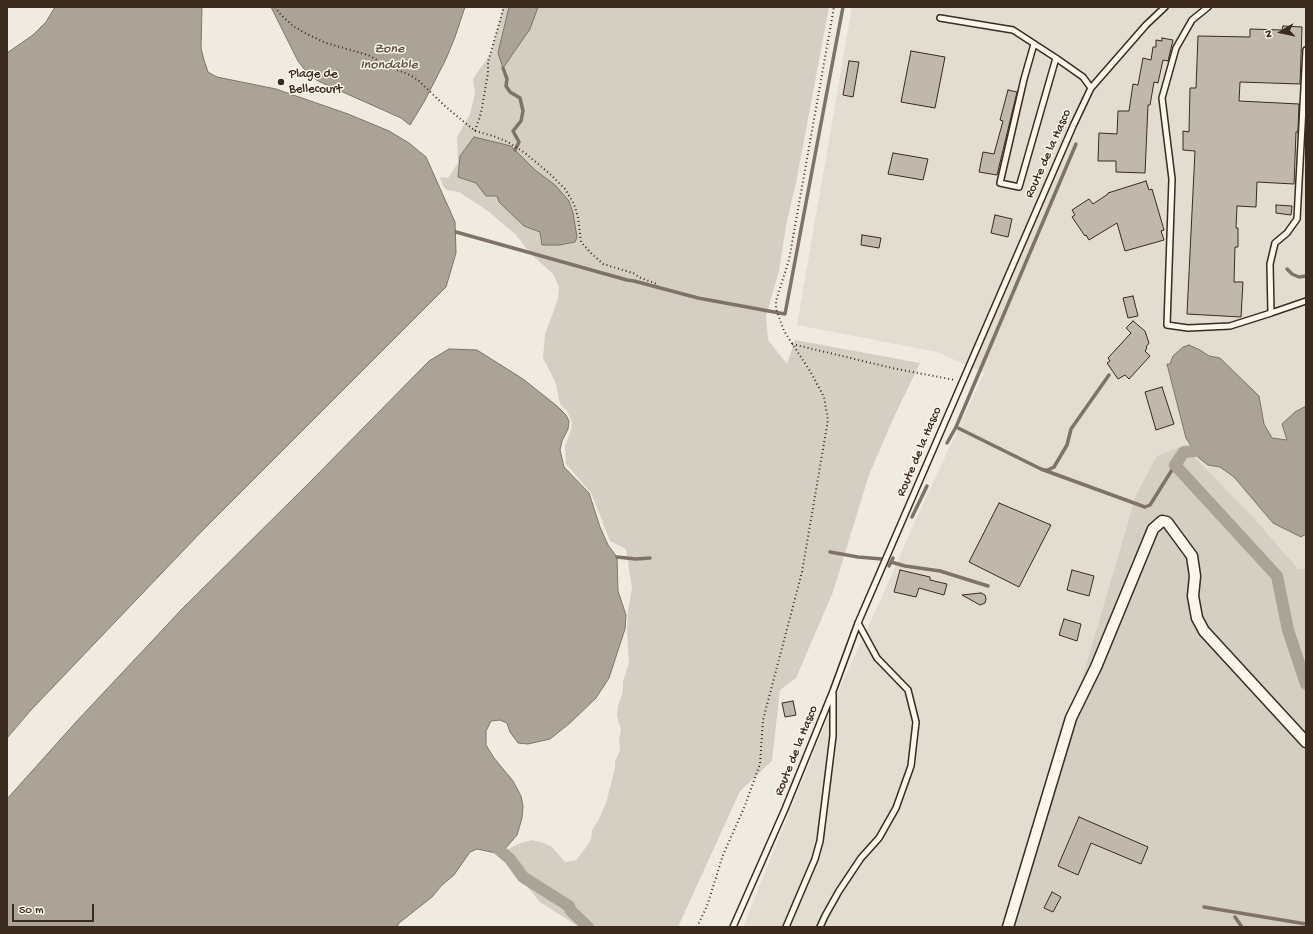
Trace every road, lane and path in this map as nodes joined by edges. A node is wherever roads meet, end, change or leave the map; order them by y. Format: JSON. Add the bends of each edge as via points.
{"nodes":[{"id":1,"x":276,"y":7,"type":"edge"},
{"id":2,"x":504,"y":7,"type":"edge"},
{"id":3,"x":834,"y":7,"type":"edge"},
{"id":4,"x":1165,"y":7,"type":"edge"},
{"id":5,"x":1208,"y":7,"type":"edge"},
{"id":6,"x":940,"y":18,"type":"dead end"},
{"id":7,"x":1034,"y":44,"type":"junction"},
{"id":8,"x":1306,"y":50,"type":"edge"},
{"id":9,"x":1056,"y":58,"type":"junction"},
{"id":10,"x":1091,"y":88,"type":"junction"},
{"id":11,"x":476,"y":131,"type":"junction"},
{"id":12,"x":658,"y":284,"type":"dead end"},
{"id":13,"x":1306,"y":301,"type":"edge"},
{"id":14,"x":1270,"y":313,"type":"junction"},
{"id":15,"x":792,"y":344,"type":"junction"},
{"id":16,"x":962,"y":382,"type":"junction"},
{"id":17,"x":858,"y":624,"type":"junction"},
{"id":18,"x":833,"y":691,"type":"junction"},
{"id":19,"x":1306,"y":742,"type":"edge"},
{"id":20,"x":697,"y":927,"type":"edge"},
{"id":21,"x":733,"y":927,"type":"edge"},
{"id":22,"x":786,"y":927,"type":"edge"},
{"id":23,"x":820,"y":927,"type":"edge"},
{"id":24,"x":1008,"y":927,"type":"edge"}],
"edges":[{"from":1,"to":11,"type":"path","via":[[289,23],[307,34],[326,43],[368,55],[386,66],[410,75]]},
{"from":2,"to":11,"type":"path","via":[[488,62]]},
{"from":3,"to":15,"type":"path","via":[[789,260],[776,301],[776,309],[784,331]]},
{"from":4,"to":10,"type":"lane","name":"Route de la Hasco"},
{"from":5,"to":14,"type":"lane","via":[[1192,20],[1176,48],[1162,98],[1172,179],[1166,326],[1230,326]]},
{"from":6,"to":7,"type":"lane","via":[[1013,30]]},
{"from":7,"to":9,"type":"lane"},
{"from":7,"to":9,"type":"lane","via":[[1000,184],[1020,187]]},
{"from":8,"to":14,"type":"lane","via":[[1297,219],[1276,243],[1270,264]]},
{"from":9,"to":10,"type":"lane","via":[[1084,77]]},
{"from":10,"to":16,"type":"lane","name":"Route de la Hasco"},
{"from":11,"to":12,"type":"path","via":[[508,142],[550,174],[565,189],[578,217],[581,242],[603,264]]},
{"from":13,"to":14,"type":"lane"},
{"from":15,"to":16,"type":"path"},
{"from":15,"to":20,"type":"path","via":[[824,397],[828,420],[802,572],[763,720],[760,764]]},
{"from":16,"to":17,"type":"lane","name":"Route de la Hasco"},
{"from":17,"to":18,"type":"lane","name":"Route de la Hasco"},
{"from":17,"to":23,"type":"lane","via":[[877,658],[908,690],[916,722],[911,766],[896,808],[883,832],[861,858],[839,891]]},
{"from":18,"to":21,"type":"lane","name":"Route de la Hasco"},
{"from":18,"to":22,"type":"lane","via":[[833,736],[820,841]]},
{"from":19,"to":24,"type":"street","via":[[1204,631],[1197,618],[1193,596],[1195,576],[1192,556],[1167,522],[1162,521],[1153,530],[1096,667],[1070,718]]}]}
